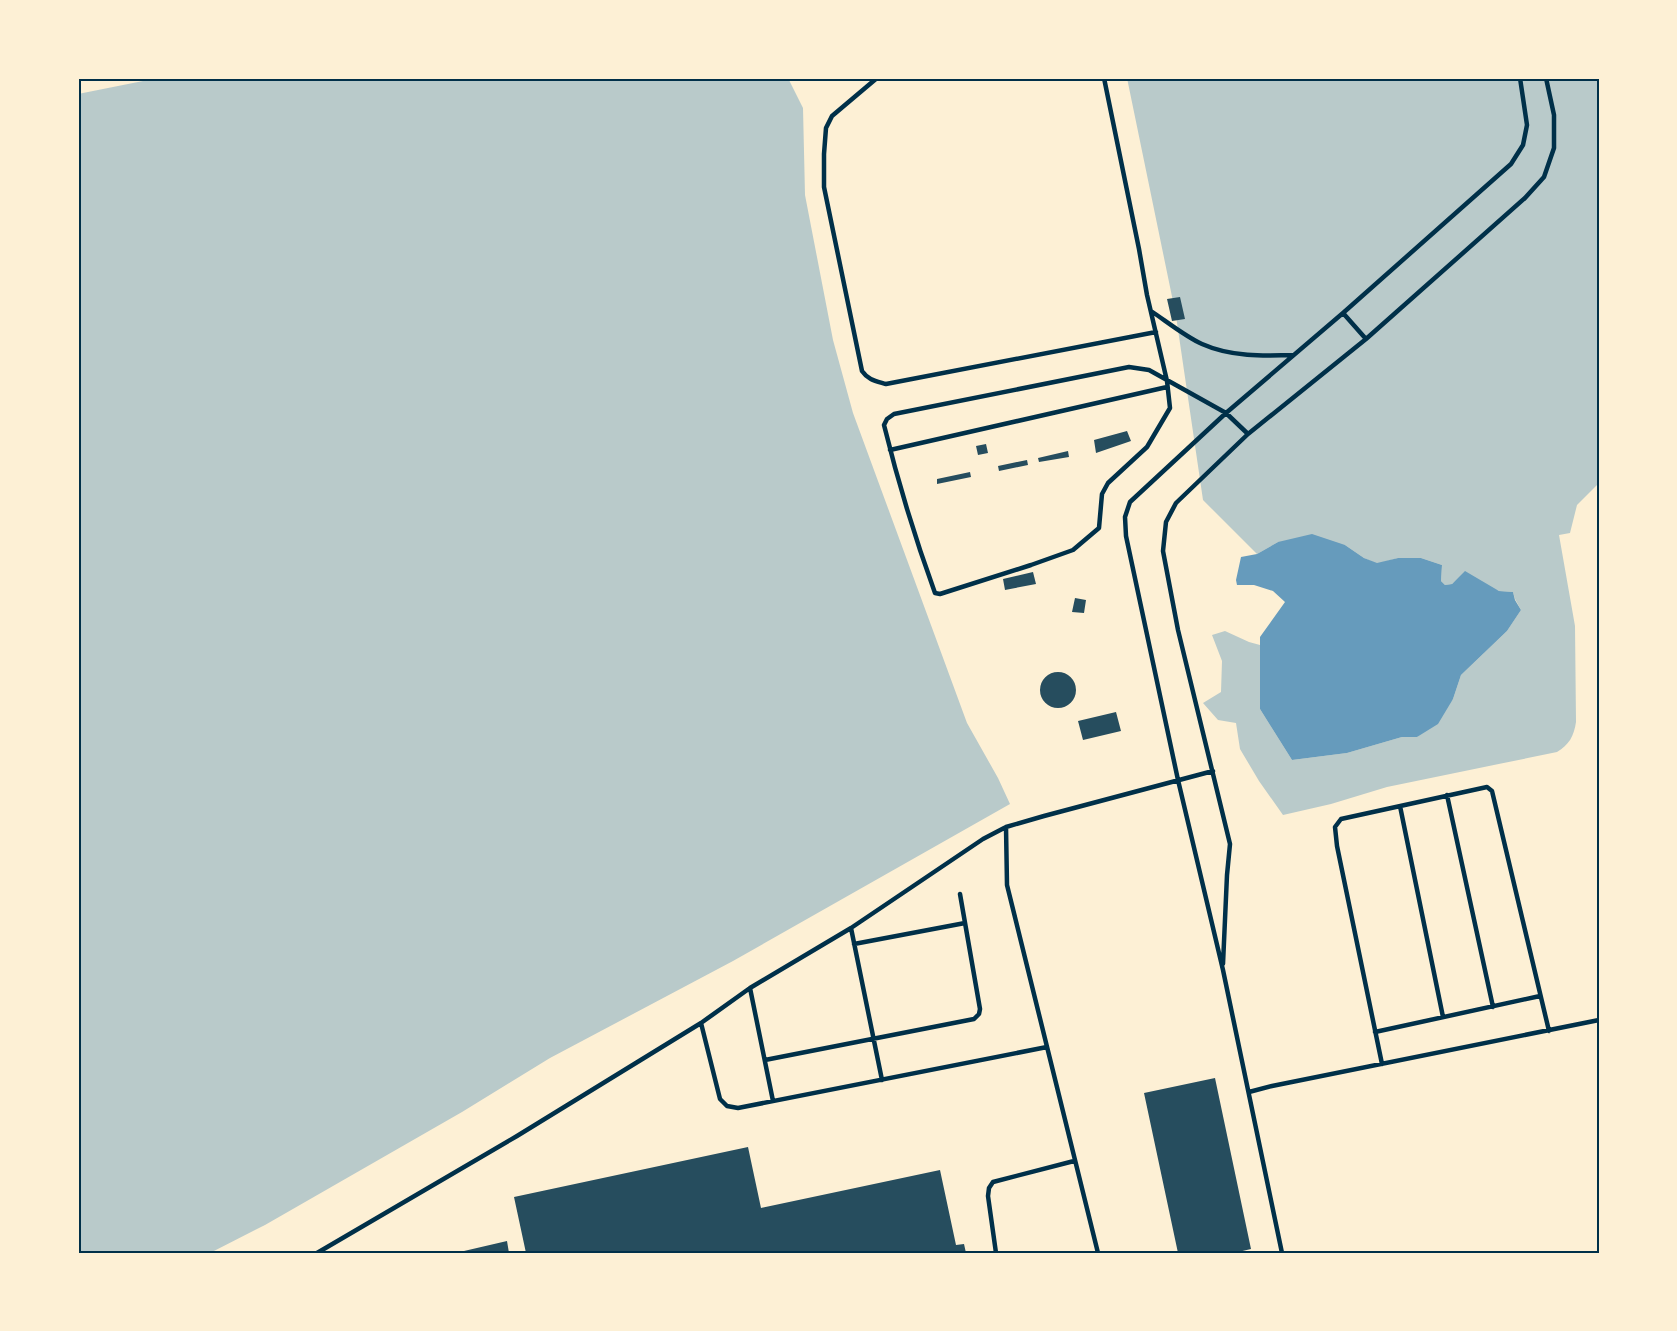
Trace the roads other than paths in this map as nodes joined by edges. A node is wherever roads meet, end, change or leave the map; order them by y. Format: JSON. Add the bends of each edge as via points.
{"nodes":[{"id":1,"x":877,"y":78,"type":"edge"},
{"id":2,"x":1104,"y":78,"type":"edge"},
{"id":3,"x":1520,"y":78,"type":"edge"},
{"id":4,"x":1546,"y":78,"type":"edge"},
{"id":5,"x":1151,"y":311,"type":"junction"},
{"id":6,"x":1343,"y":313,"type":"junction"},
{"id":7,"x":1156,"y":332,"type":"junction"},
{"id":8,"x":1366,"y":339,"type":"junction"},
{"id":9,"x":1294,"y":355,"type":"junction"},
{"id":10,"x":1167,"y":381,"type":"junction"},
{"id":11,"x":1167,"y":387,"type":"junction"},
{"id":12,"x":1226,"y":413,"type":"junction"},
{"id":13,"x":1248,"y":434,"type":"junction"},
{"id":14,"x":890,"y":450,"type":"junction"},
{"id":15,"x":1213,"y":771,"type":"junction"},
{"id":16,"x":1178,"y":780,"type":"junction"},
{"id":17,"x":1447,"y":795,"type":"junction"},
{"id":18,"x":1400,"y":806,"type":"junction"},
{"id":19,"x":1006,"y":827,"type":"junction"},
{"id":20,"x":960,"y":894,"type":"dead end"},
{"id":21,"x":965,"y":923,"type":"junction"},
{"id":22,"x":851,"y":928,"type":"junction"},
{"id":23,"x":854,"y":944,"type":"junction"},
{"id":24,"x":1223,"y":970,"type":"junction"},
{"id":25,"x":750,"y":988,"type":"junction"},
{"id":26,"x":1540,"y":996,"type":"junction"},
{"id":27,"x":1493,"y":1007,"type":"junction"},
{"id":28,"x":1443,"y":1017,"type":"junction"},
{"id":29,"x":1599,"y":1020,"type":"edge"},
{"id":30,"x":701,"y":1023,"type":"junction"},
{"id":31,"x":1549,"y":1031,"type":"junction"},
{"id":32,"x":1376,"y":1032,"type":"junction"},
{"id":33,"x":874,"y":1039,"type":"junction"},
{"id":34,"x":1047,"y":1047,"type":"junction"},
{"id":35,"x":765,"y":1060,"type":"junction"},
{"id":36,"x":1382,"y":1064,"type":"junction"},
{"id":37,"x":882,"y":1080,"type":"junction"},
{"id":38,"x":1249,"y":1092,"type":"junction"},
{"id":39,"x":773,"y":1101,"type":"junction"},
{"id":40,"x":1074,"y":1161,"type":"junction"},
{"id":41,"x":317,"y":1253,"type":"edge"},
{"id":42,"x":996,"y":1253,"type":"edge"},
{"id":43,"x":1098,"y":1253,"type":"edge"},
{"id":44,"x":1282,"y":1253,"type":"edge"}],
"edges":[{"from":1,"to":7,"type":"lane","via":[[832,116],[826,128],[824,154],[824,188],[866,377],[886,384]]},
{"from":2,"to":5,"type":"lane"},
{"from":3,"to":6,"type":"lane","via":[[1527,125],[1523,145],[1511,164]]},
{"from":4,"to":8,"type":"lane","via":[[1554,115],[1554,148],[1544,177]]},
{"from":5,"to":7,"type":"lane"},
{"from":5,"to":9,"type":"lane","via":[[1201,344],[1224,352]]},
{"from":6,"to":8,"type":"lane"},
{"from":6,"to":9,"type":"lane"},
{"from":7,"to":10,"type":"lane"},
{"from":8,"to":13,"type":"lane"},
{"from":9,"to":12,"type":"lane"},
{"from":10,"to":11,"type":"lane"},
{"from":10,"to":12,"type":"lane"},
{"from":10,"to":14,"type":"lane","via":[[1149,370],[1129,367],[894,414],[884,425]]},
{"from":11,"to":14,"type":"lane"},
{"from":11,"to":14,"type":"lane","via":[[1170,408],[1147,447],[1108,483],[1102,494],[1099,528],[1073,550],[940,594],[936,593],[923,558]]},
{"from":12,"to":13,"type":"lane"},
{"from":12,"to":16,"type":"lane","via":[[1130,502],[1125,517]]},
{"from":13,"to":15,"type":"lane","via":[[1176,503],[1166,522],[1163,551]]},
{"from":15,"to":16,"type":"lane"},
{"from":15,"to":24,"type":"lane","via":[[1230,844]]},
{"from":16,"to":19,"type":"lane"},
{"from":16,"to":24,"type":"lane"},
{"from":17,"to":18,"type":"lane"},
{"from":17,"to":26,"type":"lane","via":[[1486,787],[1491,790]]},
{"from":17,"to":27,"type":"lane"},
{"from":18,"to":28,"type":"lane"},
{"from":18,"to":32,"type":"lane","via":[[1341,819],[1335,827]]},
{"from":19,"to":22,"type":"lane"},
{"from":19,"to":34,"type":"lane","via":[[1007,885]]},
{"from":20,"to":21,"type":"lane"},
{"from":21,"to":23,"type":"lane"},
{"from":21,"to":33,"type":"lane","via":[[979,1014],[974,1019]]},
{"from":22,"to":23,"type":"lane"},
{"from":22,"to":25,"type":"lane"},
{"from":23,"to":33,"type":"lane"},
{"from":24,"to":38,"type":"lane"},
{"from":25,"to":30,"type":"lane"},
{"from":25,"to":35,"type":"lane"},
{"from":26,"to":27,"type":"lane"},
{"from":26,"to":31,"type":"lane"},
{"from":27,"to":28,"type":"lane"},
{"from":28,"to":32,"type":"lane"},
{"from":29,"to":31,"type":"lane"},
{"from":30,"to":39,"type":"lane","via":[[720,1099],[727,1106],[738,1108]]},
{"from":30,"to":41,"type":"lane"},
{"from":31,"to":36,"type":"lane"},
{"from":32,"to":36,"type":"lane"},
{"from":33,"to":35,"type":"lane"},
{"from":33,"to":37,"type":"lane"},
{"from":34,"to":37,"type":"lane"},
{"from":34,"to":40,"type":"lane"},
{"from":35,"to":39,"type":"lane"},
{"from":36,"to":38,"type":"lane"},
{"from":37,"to":39,"type":"lane"},
{"from":38,"to":44,"type":"lane"},
{"from":40,"to":42,"type":"lane","via":[[993,1182],[988,1196]]},
{"from":40,"to":43,"type":"lane"}]}
